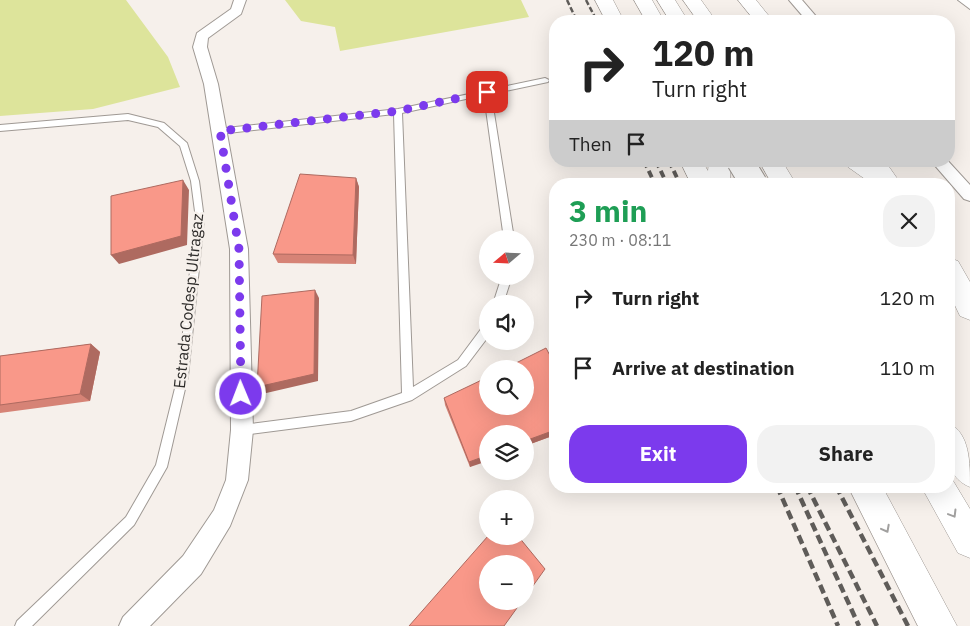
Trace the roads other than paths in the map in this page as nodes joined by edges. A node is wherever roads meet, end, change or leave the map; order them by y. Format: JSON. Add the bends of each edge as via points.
{"nodes":[{"id":1,"x":240,"y":0,"type":"edge"},
{"id":2,"x":604,"y":0,"type":"edge"},
{"id":3,"x":642,"y":0,"type":"edge"},
{"id":4,"x":666,"y":0,"type":"edge"},
{"id":5,"x":692,"y":0,"type":"edge"},
{"id":6,"x":747,"y":0,"type":"edge"},
{"id":7,"x":795,"y":0,"type":"edge"},
{"id":8,"x":964,"y":0,"type":"edge"},
{"id":9,"x":970,"y":5,"type":"edge"},
{"id":10,"x":612,"y":15,"type":"edge"},
{"id":11,"x":651,"y":15,"type":"edge"},
{"id":12,"x":676,"y":15,"type":"edge"},
{"id":13,"x":703,"y":15,"type":"edge"},
{"id":14,"x":759,"y":15,"type":"edge"},
{"id":15,"x":809,"y":15,"type":"edge"},
{"id":16,"x":545,"y":80,"type":"dead end"},
{"id":17,"x":487,"y":92,"type":"junction"},
{"id":18,"x":398,"y":111,"type":"junction"},
{"id":19,"x":0,"y":128,"type":"edge"},
{"id":20,"x":220,"y":131,"type":"junction"},
{"id":21,"x":744,"y":167,"type":"edge"},
{"id":22,"x":744,"y":167,"type":"edge"},
{"id":23,"x":774,"y":167,"type":"edge"},
{"id":24,"x":865,"y":167,"type":"edge"},
{"id":25,"x":877,"y":167,"type":"edge"},
{"id":26,"x":944,"y":167,"type":"edge"},
{"id":27,"x":737,"y":178,"type":"edge"},
{"id":28,"x":750,"y":178,"type":"edge"},
{"id":29,"x":780,"y":178,"type":"edge"},
{"id":30,"x":880,"y":178,"type":"edge"},
{"id":31,"x":885,"y":178,"type":"edge"},
{"id":32,"x":954,"y":178,"type":"edge"},
{"id":33,"x":955,"y":179,"type":"edge"},
{"id":34,"x":970,"y":195,"type":"edge"},
{"id":35,"x":508,"y":230,"type":"edge"},
{"id":36,"x":955,"y":279,"type":"edge"},
{"id":37,"x":970,"y":308,"type":"edge"},
{"id":38,"x":479,"y":340,"type":"edge"},
{"id":39,"x":408,"y":396,"type":"junction"},
{"id":40,"x":242,"y":430,"type":"junction"},
{"id":41,"x":955,"y":447,"type":"edge"},
{"id":42,"x":970,"y":471,"type":"edge"},
{"id":43,"x":868,"y":493,"type":"edge"},
{"id":44,"x":941,"y":493,"type":"edge"},
{"id":45,"x":970,"y":541,"type":"edge"},
{"id":46,"x":22,"y":626,"type":"edge"},
{"id":47,"x":132,"y":626,"type":"edge"},
{"id":48,"x":938,"y":626,"type":"edge"}],
"edges":[{"from":1,"to":20,"type":"street","via":[[237,11],[202,36],[200,47]]},
{"from":2,"to":10,"type":"main road"},
{"from":3,"to":11,"type":"main road"},
{"from":4,"to":12,"type":"main road"},
{"from":5,"to":13,"type":"main road"},
{"from":6,"to":14,"type":"main road"},
{"from":7,"to":15,"type":"street"},
{"from":8,"to":9,"type":"street"},
{"from":16,"to":17,"type":"lane"},
{"from":17,"to":18,"type":"lane"},
{"from":17,"to":35,"type":"lane"},
{"from":18,"to":20,"type":"lane"},
{"from":18,"to":39,"type":"lane"},
{"from":19,"to":46,"type":"lane","name":"Estrada Codesp Ultragaz","via":[[128,118],[161,125],[184,145],[195,181],[200,220],[183,376],[161,467],[130,521]]},
{"from":20,"to":40,"type":"street","via":[[239,249]]},
{"from":21,"to":28,"type":"main road","bridge":true},
{"from":22,"to":27,"type":"main road"},
{"from":23,"to":29,"type":"main road"},
{"from":24,"to":30,"type":"main road"},
{"from":25,"to":31,"type":"main road"},
{"from":26,"to":32,"type":"street"},
{"from":33,"to":34,"type":"street"},
{"from":36,"to":37,"type":"main road"},
{"from":38,"to":39,"type":"lane","via":[[462,364]]},
{"from":39,"to":40,"type":"lane","via":[[350,416]]},
{"from":40,"to":47,"type":"street","via":[[238,480],[222,518],[192,565]]},
{"from":41,"to":42,"type":"main road"},
{"from":43,"to":48,"type":"main road","one_way":true},
{"from":44,"to":45,"type":"main road","one_way":true}]}
